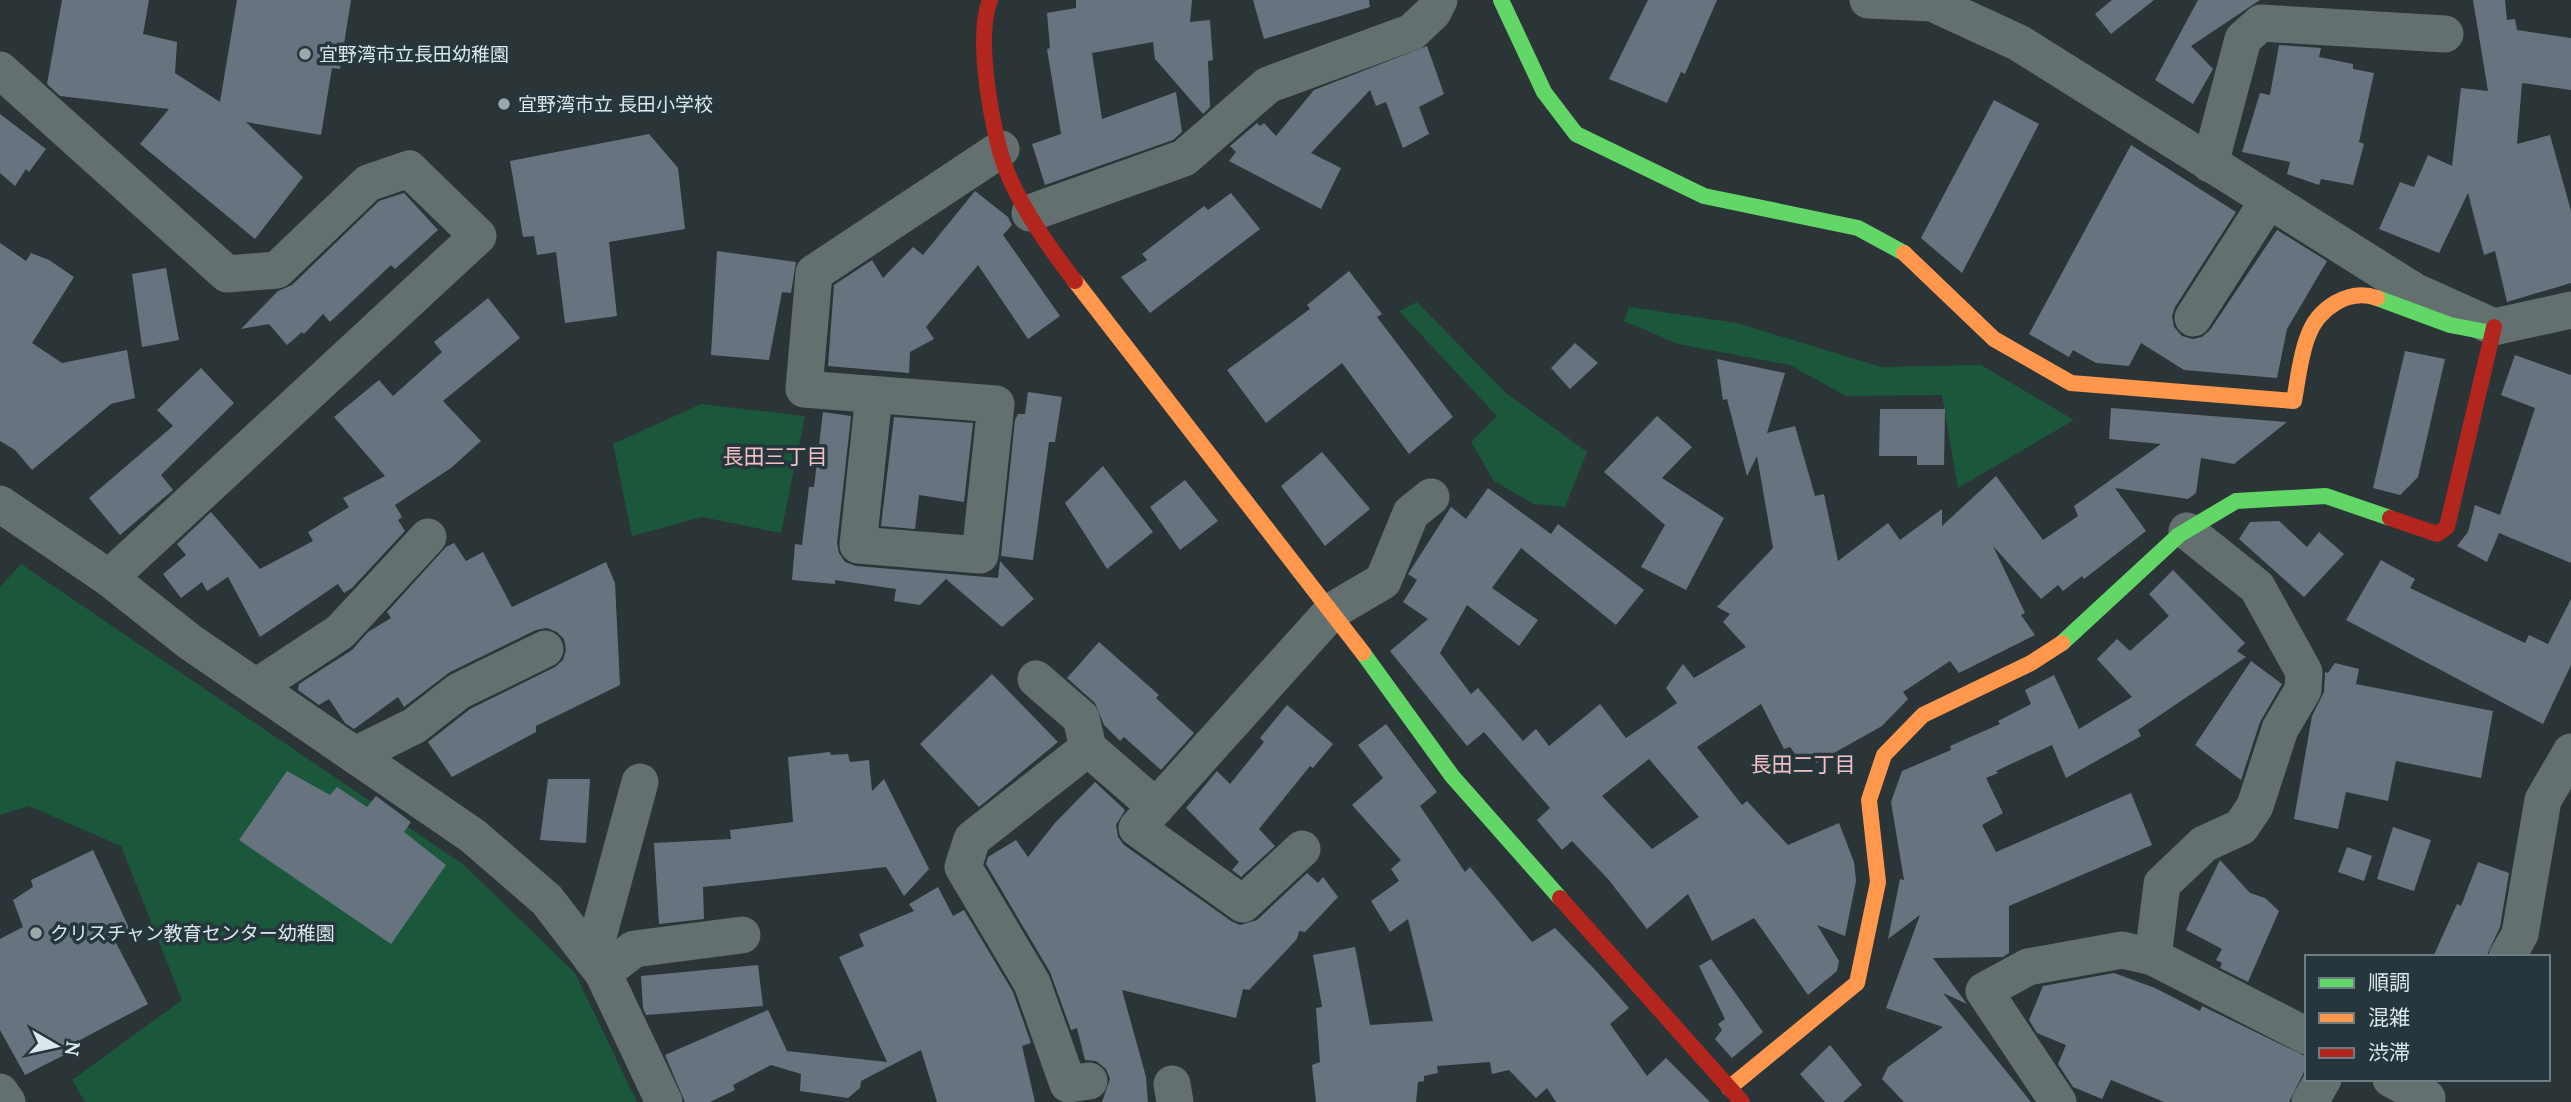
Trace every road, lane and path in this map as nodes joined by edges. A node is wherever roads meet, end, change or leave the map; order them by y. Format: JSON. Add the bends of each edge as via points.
{"nodes":[{"id":1,"x":990,"y":0,"type":"edge"},
{"id":2,"x":1439,"y":0,"type":"edge"},
{"id":3,"x":1501,"y":0,"type":"edge"},
{"id":4,"x":1868,"y":0,"type":"edge"},
{"id":5,"x":2445,"y":34,"type":"dead end"},
{"id":6,"x":0,"y":70,"type":"edge"},
{"id":7,"x":1001,"y":149,"type":"junction"},
{"id":8,"x":2210,"y":164,"type":"junction"},
{"id":9,"x":2268,"y":201,"type":"junction"},
{"id":10,"x":1030,"y":213,"type":"junction"},
{"id":11,"x":2571,"y":310,"type":"edge"},
{"id":12,"x":2193,"y":318,"type":"dead end"},
{"id":13,"x":2493,"y":330,"type":"junction"},
{"id":14,"x":874,"y":395,"type":"junction"},
{"id":15,"x":1431,"y":497,"type":"dead end"},
{"id":16,"x":0,"y":504,"type":"edge"},
{"id":17,"x":2187,"y":531,"type":"junction"},
{"id":18,"x":428,"y":537,"type":"dead end"},
{"id":19,"x":109,"y":578,"type":"junction"},
{"id":20,"x":1332,"y":611,"type":"junction"},
{"id":21,"x":545,"y":649,"type":"dead end"},
{"id":22,"x":1036,"y":679,"type":"dead end"},
{"id":23,"x":256,"y":687,"type":"junction"},
{"id":24,"x":1088,"y":748,"type":"junction"},
{"id":25,"x":2571,"y":752,"type":"edge"},
{"id":26,"x":355,"y":755,"type":"junction"},
{"id":27,"x":640,"y":782,"type":"dead end"},
{"id":28,"x":1156,"y":807,"type":"junction"},
{"id":29,"x":1302,"y":849,"type":"dead end"},
{"id":30,"x":742,"y":935,"type":"dead end"},
{"id":31,"x":2508,"y":955,"type":"edge"},
{"id":32,"x":2153,"y":957,"type":"junction"},
{"id":33,"x":597,"y":966,"type":"junction"},
{"id":34,"x":2305,"y":1035,"type":"edge"},
{"id":35,"x":2322,"y":1081,"type":"edge"},
{"id":36,"x":2397,"y":1081,"type":"edge"},
{"id":37,"x":1089,"y":1082,"type":"dead end"},
{"id":38,"x":1728,"y":1088,"type":"junction"},
{"id":39,"x":0,"y":1092,"type":"edge"},
{"id":40,"x":2432,"y":1093,"type":"edge"},
{"id":41,"x":6,"y":1102,"type":"edge"},
{"id":42,"x":664,"y":1102,"type":"edge"},
{"id":43,"x":1741,"y":1102,"type":"edge"},
{"id":44,"x":2058,"y":1102,"type":"edge"},
{"id":45,"x":2310,"y":1102,"type":"edge"}],
"edges":[{"from":1,"to":7,"type":"street","via":[[983,18],[986,82]]},
{"from":2,"to":10,"type":"street","via":[[1412,32],[1268,85],[1184,158]]},
{"from":3,"to":13,"type":"street","via":[[1544,92],[1576,134],[1704,196],[1858,228],[1912,258],[1994,339],[2071,383],[2294,401],[2308,334],[2334,301],[2366,294],[2450,325]]},
{"from":4,"to":8,"type":"street","via":[[1932,3],[2020,43]]},
{"from":5,"to":8,"type":"street","via":[[2261,23],[2243,39]]},
{"from":6,"to":19,"type":"street","via":[[227,274],[277,270],[368,183],[409,169],[478,236]]},
{"from":7,"to":10,"type":"street","via":[[1007,172]]},
{"from":7,"to":14,"type":"street","via":[[814,273],[804,388]]},
{"from":8,"to":9,"type":"street"},
{"from":9,"to":12,"type":"street"},
{"from":9,"to":13,"type":"street","via":[[2414,291]]},
{"from":10,"to":20,"type":"street","via":[[1053,252]]},
{"from":11,"to":13,"type":"street"},
{"from":13,"to":17,"type":"street","via":[[2446,527],[2437,534],[2326,496],[2236,501]]},
{"from":14,"to":14,"type":"street","via":[[996,404],[980,555],[858,545]]},
{"from":15,"to":20,"type":"street","via":[[1411,513],[1383,581]]},
{"from":16,"to":19,"type":"street"},
{"from":17,"to":32,"type":"street","via":[[2257,587],[2304,672],[2303,690],[2280,729],[2255,806],[2241,827],[2204,844],[2162,884]]},
{"from":17,"to":38,"type":"street","via":[[2066,641],[1923,715],[1884,755],[1869,800],[1878,882],[1857,983]]},
{"from":18,"to":23,"type":"street","via":[[340,632]]},
{"from":19,"to":23,"type":"street"},
{"from":20,"to":28,"type":"street"},
{"from":20,"to":38,"type":"street","via":[[1452,776]]},
{"from":21,"to":26,"type":"street","via":[[459,691],[414,726]]},
{"from":22,"to":24,"type":"street","via":[[1081,718]]},
{"from":23,"to":26,"type":"street"},
{"from":24,"to":28,"type":"street"},
{"from":24,"to":37,"type":"street","via":[[972,839],[963,867],[1032,983],[1068,1084]]},
{"from":25,"to":31,"type":"street","via":[[2543,800],[2521,934]]},
{"from":26,"to":33,"type":"street","via":[[473,836],[547,900]]},
{"from":27,"to":33,"type":"street"},
{"from":28,"to":29,"type":"street","via":[[1137,828],[1244,904]]},
{"from":30,"to":33,"type":"street","via":[[634,949]]},
{"from":32,"to":34,"type":"street"},
{"from":32,"to":44,"type":"street","via":[[2122,950],[2028,967],[1984,991]]},
{"from":33,"to":42,"type":"street"},
{"from":35,"to":45,"type":"street"},
{"from":36,"to":40,"type":"street"},
{"from":38,"to":43,"type":"street"},
{"from":39,"to":41,"type":"street"}]}
